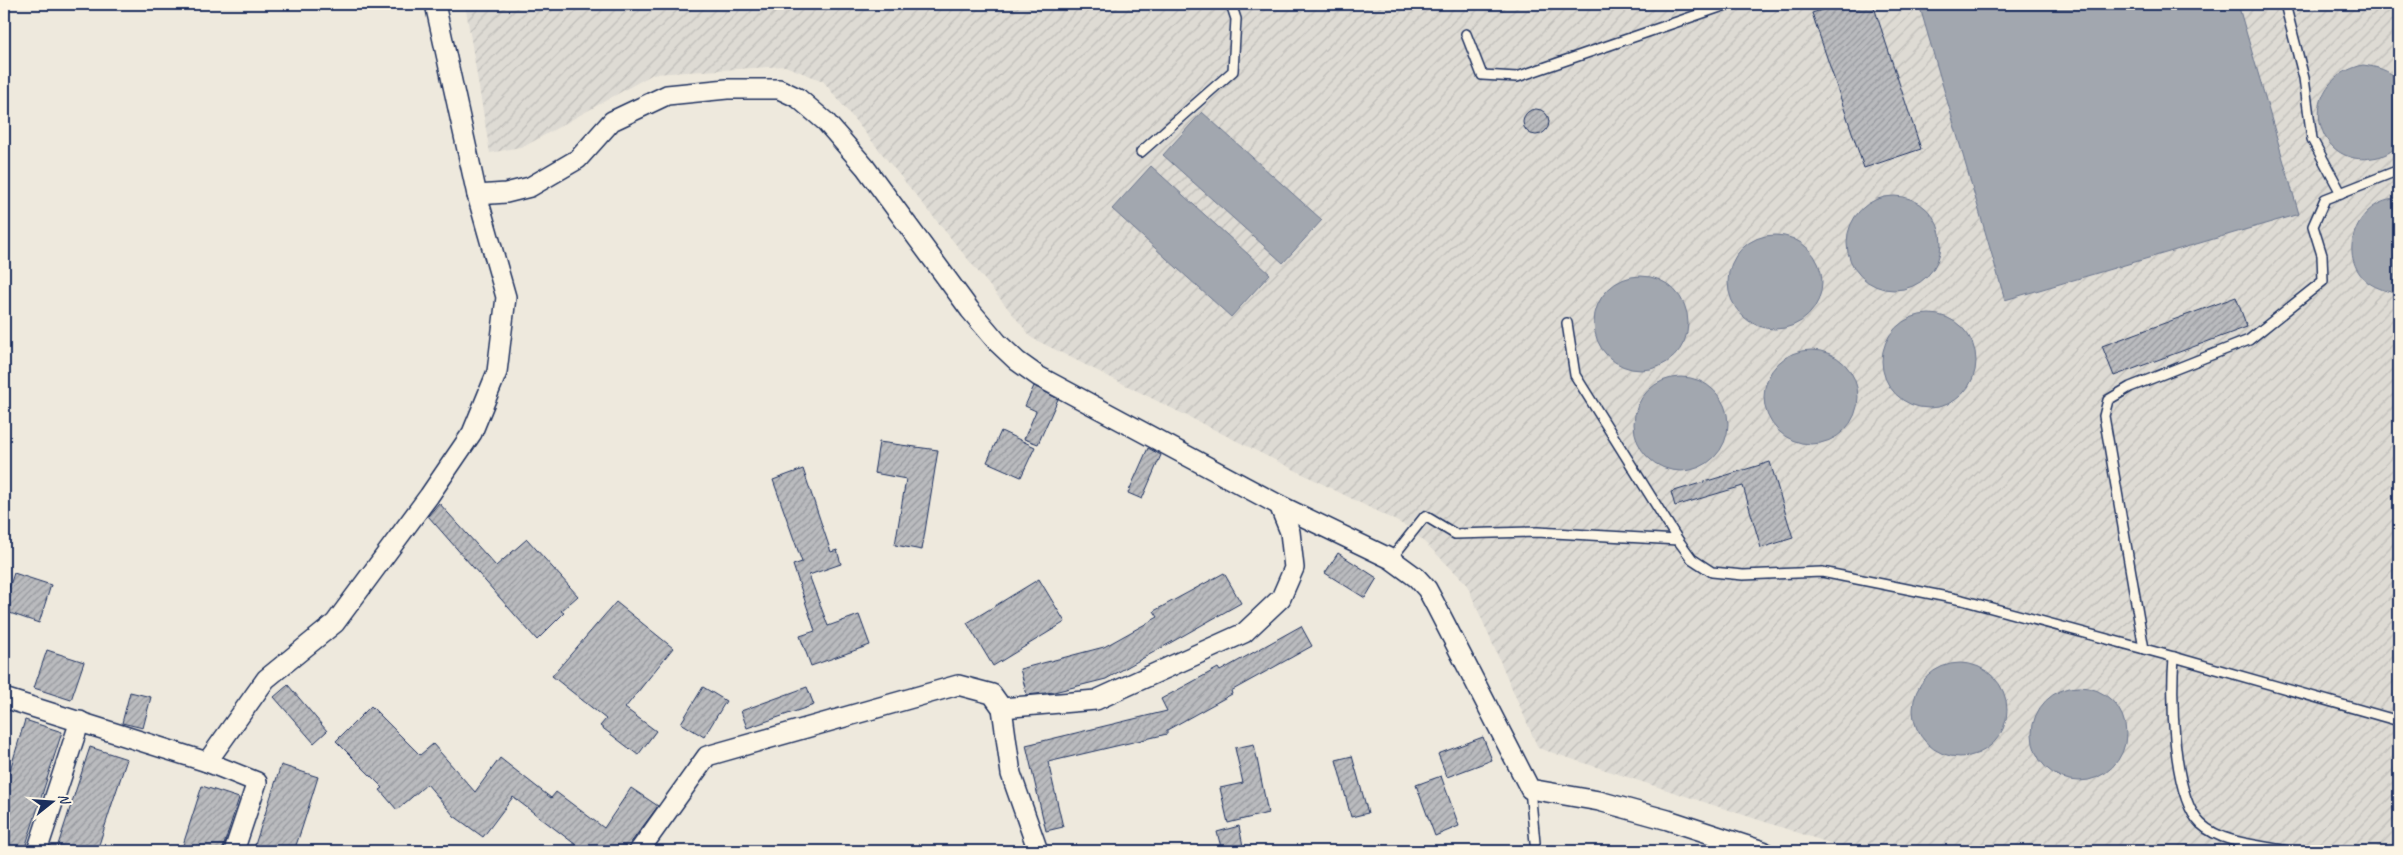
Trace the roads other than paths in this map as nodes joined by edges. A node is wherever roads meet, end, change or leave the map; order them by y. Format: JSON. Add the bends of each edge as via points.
{"nodes":[{"id":1,"x":435,"y":4,"type":"edge"},
{"id":2,"x":1231,"y":4,"type":"edge"},
{"id":3,"x":1730,"y":4,"type":"edge"},
{"id":4,"x":2285,"y":4,"type":"edge"},
{"id":5,"x":1466,"y":34,"type":"dead end"},
{"id":6,"x":1141,"y":152,"type":"dead end"},
{"id":7,"x":2399,"y":170,"type":"edge"},
{"id":8,"x":2341,"y":193,"type":"junction"},
{"id":9,"x":477,"y":196,"type":"junction"},
{"id":10,"x":1567,"y":323,"type":"dead end"},
{"id":11,"x":1279,"y":504,"type":"junction"},
{"id":12,"x":1678,"y":540,"type":"junction"},
{"id":13,"x":1391,"y":560,"type":"junction"},
{"id":14,"x":2144,"y":649,"type":"junction"},
{"id":15,"x":2174,"y":657,"type":"junction"},
{"id":16,"x":4,"y":698,"type":"edge"},
{"id":17,"x":1002,"y":708,"type":"junction"},
{"id":18,"x":80,"y":721,"type":"junction"},
{"id":19,"x":2399,"y":721,"type":"edge"},
{"id":20,"x":207,"y":762,"type":"junction"},
{"id":21,"x":1530,"y":789,"type":"junction"},
{"id":22,"x":1535,"y":843,"type":"dead end"},
{"id":23,"x":37,"y":851,"type":"edge"},
{"id":24,"x":234,"y":851,"type":"edge"},
{"id":25,"x":639,"y":851,"type":"edge"},
{"id":26,"x":1038,"y":851,"type":"edge"},
{"id":27,"x":1762,"y":851,"type":"edge"},
{"id":28,"x":2288,"y":851,"type":"edge"}],
"edges":[{"from":1,"to":9,"type":"street"},
{"from":2,"to":6,"type":"lane","via":[[1236,19],[1233,70]]},
{"from":3,"to":5,"type":"lane","via":[[1517,78],[1482,75]]},
{"from":4,"to":8,"type":"lane","via":[[2304,78],[2312,139]]},
{"from":7,"to":8,"type":"lane"},
{"from":8,"to":14,"type":"lane","via":[[2325,199],[2313,226],[2322,255],[2323,281],[2249,340],[2130,387],[2108,400],[2104,416]]},
{"from":9,"to":11,"type":"street","via":[[530,187],[578,159],[612,121],[667,94],[778,89],[798,98],[826,122],[865,167],[970,310],[1016,361],[1038,376]]},
{"from":9,"to":20,"type":"street","via":[[506,297],[497,372],[472,433],[335,622],[266,679]]},
{"from":10,"to":12,"type":"lane","via":[[1575,375]]},
{"from":11,"to":13,"type":"street"},
{"from":11,"to":17,"type":"street","via":[[1290,532],[1294,568],[1281,598],[1244,633],[1096,700]]},
{"from":12,"to":13,"type":"lane","via":[[1537,532],[1455,534],[1425,516]]},
{"from":12,"to":14,"type":"lane","via":[[1692,559],[1712,572],[1743,575],[1822,572],[1962,600]]},
{"from":13,"to":21,"type":"street","via":[[1427,589]]},
{"from":14,"to":15,"type":"lane"},
{"from":15,"to":19,"type":"lane"},
{"from":15,"to":28,"type":"lane","via":[[2174,727],[2191,811],[2202,825],[2224,838]]},
{"from":16,"to":18,"type":"street"},
{"from":17,"to":25,"type":"street","via":[[992,694],[958,685],[707,756]]},
{"from":17,"to":26,"type":"street","via":[[1011,774]]},
{"from":18,"to":20,"type":"street"},
{"from":18,"to":23,"type":"street"},
{"from":20,"to":24,"type":"street","via":[[257,782]]},
{"from":21,"to":22,"type":"lane"},
{"from":21,"to":27,"type":"street","via":[[1599,801]]}]}
